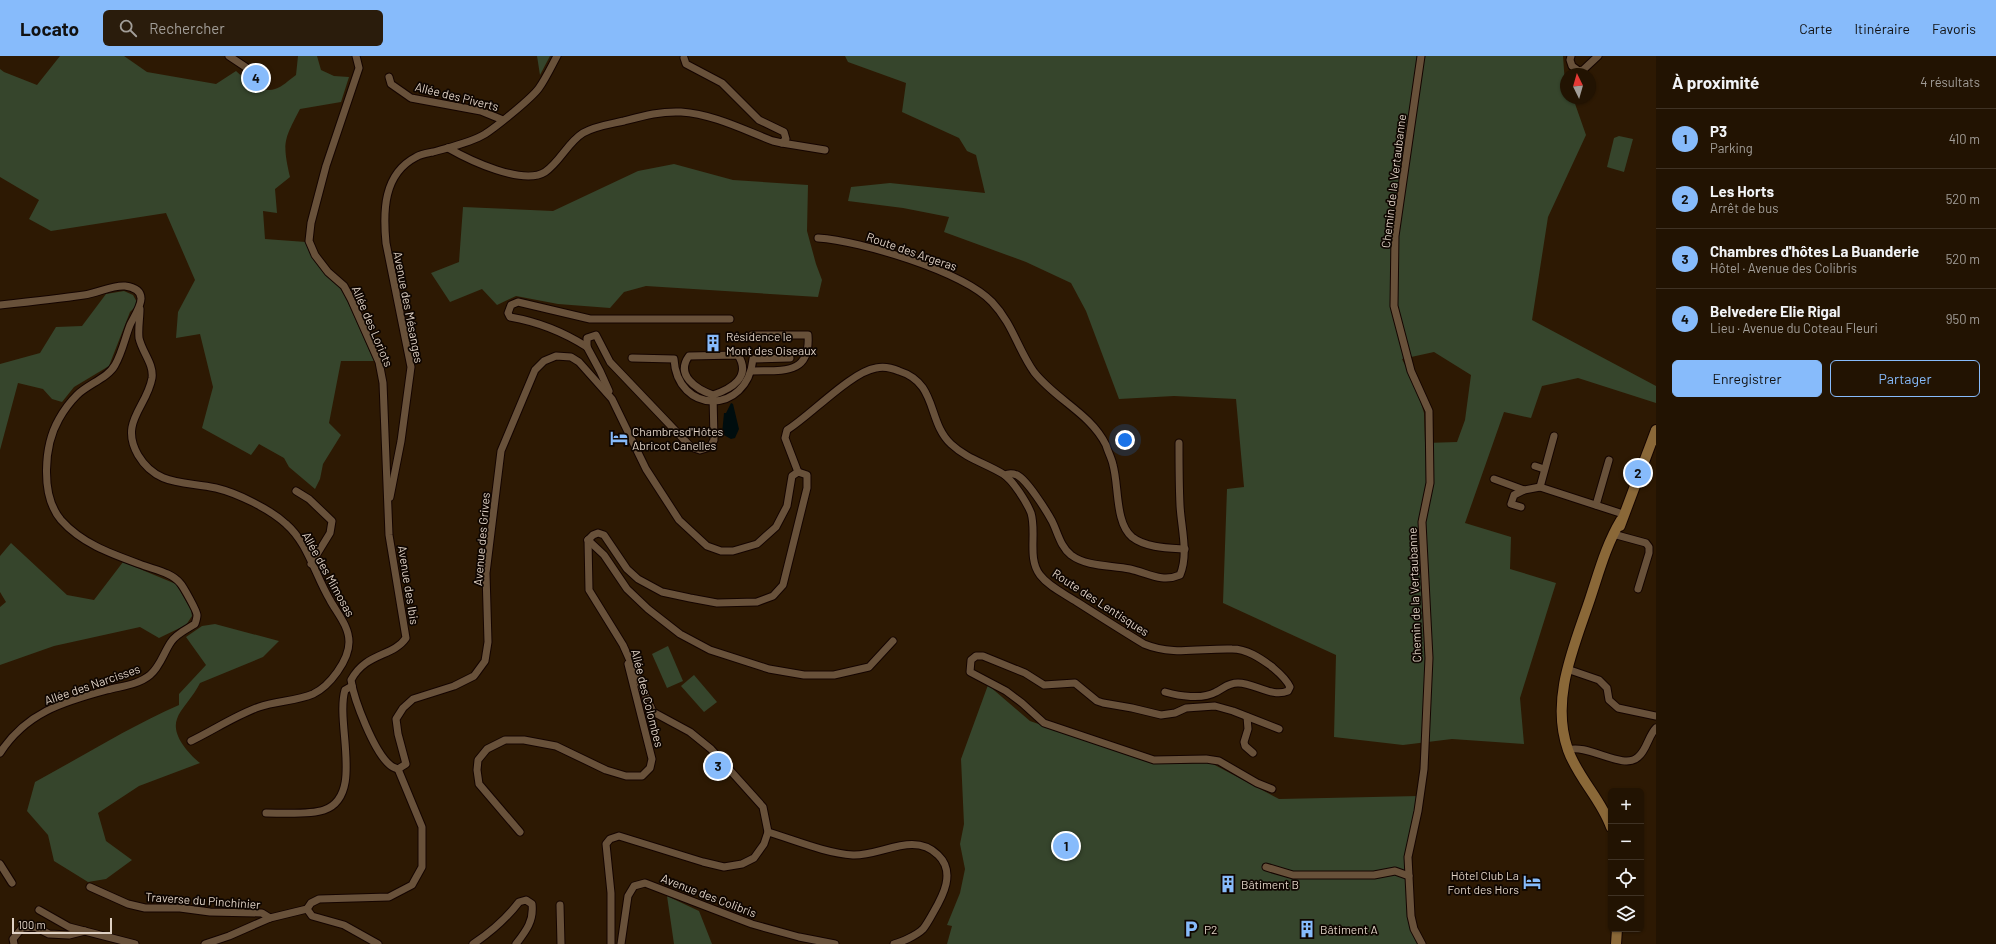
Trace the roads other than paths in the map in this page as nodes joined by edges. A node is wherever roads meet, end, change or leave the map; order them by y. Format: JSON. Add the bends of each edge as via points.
{"nodes":[{"id":1,"x":229,"y":56,"type":"edge"},
{"id":2,"x":356,"y":56,"type":"edge"},
{"id":3,"x":557,"y":56,"type":"edge"},
{"id":4,"x":1421,"y":56,"type":"edge"},
{"id":5,"x":1571,"y":56,"type":"edge"},
{"id":6,"x":1598,"y":56,"type":"edge"},
{"id":7,"x":684,"y":58,"type":"dead end"},
{"id":8,"x":263,"y":74,"type":"dead end"},
{"id":9,"x":389,"y":77,"type":"dead end"},
{"id":10,"x":503,"y":120,"type":"junction"},
{"id":11,"x":782,"y":143,"type":"junction"},
{"id":12,"x":448,"y":148,"type":"junction"},
{"id":13,"x":825,"y":150,"type":"dead end"},
{"id":14,"x":818,"y":238,"type":"dead end"},
{"id":15,"x":0,"y":305,"type":"edge"},
{"id":16,"x":140,"y":309,"type":"junction"},
{"id":17,"x":730,"y":319,"type":"dead end"},
{"id":18,"x":752,"y":335,"type":"dead end"},
{"id":19,"x":587,"y":347,"type":"junction"},
{"id":20,"x":632,"y":358,"type":"dead end"},
{"id":21,"x":790,"y":358,"type":"dead end"},
{"id":22,"x":752,"y":371,"type":"junction"},
{"id":23,"x":713,"y":398,"type":"junction"},
{"id":24,"x":612,"y":399,"type":"junction"},
{"id":25,"x":1656,"y":432,"type":"edge"},
{"id":26,"x":1554,"y":436,"type":"dead end"},
{"id":27,"x":1179,"y":443,"type":"dead end"},
{"id":28,"x":1609,"y":460,"type":"dead end"},
{"id":29,"x":1535,"y":466,"type":"dead end"},
{"id":30,"x":1544,"y":469,"type":"junction"},
{"id":31,"x":798,"y":472,"type":"junction"},
{"id":32,"x":1005,"y":475,"type":"junction"},
{"id":33,"x":1494,"y":479,"type":"dead end"},
{"id":34,"x":1540,"y":487,"type":"junction"},
{"id":35,"x":1524,"y":490,"type":"junction"},
{"id":36,"x":296,"y":491,"type":"dead end"},
{"id":37,"x":388,"y":505,"type":"junction"},
{"id":38,"x":1596,"y":505,"type":"junction"},
{"id":39,"x":1521,"y":507,"type":"dead end"},
{"id":40,"x":1622,"y":517,"type":"junction"},
{"id":41,"x":1615,"y":534,"type":"junction"},
{"id":42,"x":588,"y":540,"type":"junction"},
{"id":43,"x":1185,"y":549,"type":"junction"},
{"id":44,"x":311,"y":564,"type":"junction"},
{"id":45,"x":1638,"y":589,"type":"dead end"},
{"id":46,"x":893,"y":641,"type":"dead end"},
{"id":47,"x":623,"y":644,"type":"junction"},
{"id":48,"x":1567,"y":669,"type":"junction"},
{"id":49,"x":352,"y":686,"type":"junction"},
{"id":50,"x":1165,"y":692,"type":"dead end"},
{"id":51,"x":1189,"y":696,"type":"junction"},
{"id":52,"x":1186,"y":708,"type":"junction"},
{"id":53,"x":1656,"y":716,"type":"edge"},
{"id":54,"x":1247,"y":717,"type":"junction"},
{"id":55,"x":1656,"y":728,"type":"edge"},
{"id":56,"x":1279,"y":729,"type":"dead end"},
{"id":57,"x":192,"y":741,"type":"dead end"},
{"id":58,"x":1568,"y":750,"type":"junction"},
{"id":59,"x":0,"y":753,"type":"edge"},
{"id":60,"x":1253,"y":753,"type":"dead end"},
{"id":61,"x":398,"y":769,"type":"junction"},
{"id":62,"x":1272,"y":789,"type":"dead end"},
{"id":63,"x":266,"y":812,"type":"dead end"},
{"id":64,"x":1610,"y":824,"type":"edge"},
{"id":65,"x":520,"y":832,"type":"dead end"},
{"id":66,"x":768,"y":832,"type":"junction"},
{"id":67,"x":0,"y":864,"type":"edge"},
{"id":68,"x":1266,"y":867,"type":"dead end"},
{"id":69,"x":1409,"y":876,"type":"junction"},
{"id":70,"x":12,"y":883,"type":"dead end"},
{"id":71,"x":90,"y":887,"type":"dead end"},
{"id":72,"x":560,"y":905,"type":"dead end"},
{"id":73,"x":307,"y":909,"type":"junction"},
{"id":74,"x":39,"y":910,"type":"dead end"},
{"id":75,"x":270,"y":918,"type":"junction"},
{"id":76,"x":87,"y":931,"type":"junction"},
{"id":77,"x":1617,"y":932,"type":"edge"},
{"id":78,"x":801,"y":941,"type":"edge"},
{"id":79,"x":14,"y":944,"type":"edge"},
{"id":80,"x":135,"y":944,"type":"edge"},
{"id":81,"x":205,"y":944,"type":"edge"},
{"id":82,"x":378,"y":944,"type":"edge"},
{"id":83,"x":473,"y":944,"type":"edge"},
{"id":84,"x":516,"y":944,"type":"edge"},
{"id":85,"x":560,"y":944,"type":"edge"},
{"id":86,"x":611,"y":944,"type":"edge"},
{"id":87,"x":621,"y":944,"type":"edge"},
{"id":88,"x":836,"y":944,"type":"edge"},
{"id":89,"x":894,"y":944,"type":"edge"},
{"id":90,"x":1422,"y":944,"type":"edge"},
{"id":91,"x":1616,"y":944,"type":"edge"}],
"edges":[{"from":1,"to":8,"type":"street","via":[[250,70]]},
{"from":2,"to":37,"type":"street","name":"Allée des Loriots","via":[[359,68],[326,166],[311,223],[309,241],[315,255],[328,272],[344,286],[378,362],[383,383]]},
{"from":3,"to":10,"type":"street","name":"Avenue des Mésanges","via":[[538,90]]},
{"from":4,"to":69,"type":"street","name":"Chemin de la Vertaubanne","via":[[1395,236],[1394,306],[1411,371],[1429,411],[1430,482],[1422,522],[1429,658],[1424,768],[1408,857]]},
{"from":5,"to":6,"type":"street","via":[[1572,66],[1579,71]]},
{"from":7,"to":11,"type":"street","via":[[686,64],[722,83],[759,120],[784,132],[786,139]]},
{"from":9,"to":10,"type":"street","name":"Allée des Piverts","via":[[391,84],[411,98],[481,112]]},
{"from":10,"to":12,"type":"street","name":"Avenue des Mésanges","via":[[485,134]]},
{"from":11,"to":12,"type":"street","via":[[705,116],[681,112],[655,113],[604,125],[583,133],[545,172],[528,177],[509,174]]},
{"from":11,"to":13,"type":"street"},
{"from":12,"to":37,"type":"street","name":"Avenue des Mésanges","via":[[416,156],[399,169],[386,198],[386,243],[411,366],[399,455]]},
{"from":14,"to":43,"type":"street","name":"Route des Argeras","via":[[838,239],[871,248],[949,274],[970,285],[992,302],[1009,325],[1035,372],[1083,415],[1105,444],[1114,465],[1121,518],[1125,529],[1140,541],[1161,547]]},
{"from":15,"to":16,"type":"street","via":[[85,295],[125,286],[138,291]]},
{"from":16,"to":44,"type":"street","name":"Allée des Mimosas","via":[[139,338],[150,362],[152,377],[131,429],[133,447],[139,457],[148,469],[161,478],[176,483],[216,488],[237,495],[269,513],[285,523],[297,536]]},
{"from":16,"to":59,"type":"street","name":"Allée des Narcisses","via":[[130,325],[115,366],[78,394],[58,419],[48,456],[48,487],[52,505],[60,519],[74,532],[111,554],[167,574],[180,582],[197,614],[195,624],[172,641],[150,675],[133,684],[46,711],[24,724]]},
{"from":17,"to":19,"type":"street","via":[[590,319],[518,302],[511,305],[508,313],[510,317],[549,326]]},
{"from":18,"to":22,"type":"street","via":[[808,335],[809,348],[804,359],[790,370]]},
{"from":19,"to":23,"type":"street","via":[[587,338],[596,335],[610,362],[691,447],[700,450],[710,447],[714,440]]},
{"from":19,"to":24,"type":"street"},
{"from":20,"to":23,"type":"street","via":[[674,359],[676,374],[687,392],[699,398]]},
{"from":21,"to":22,"type":"street","via":[[753,359]]},
{"from":22,"to":23,"type":"street","via":[[739,392],[727,398]]},
{"from":23,"to":23,"type":"street","via":[[727,390],[741,376],[742,362],[738,355],[689,356],[685,362],[684,368],[689,381]]},
{"from":24,"to":31,"type":"street","via":[[650,476],[679,520],[707,546],[721,551],[733,551],[757,544],[776,527],[787,506],[792,476]]},
{"from":24,"to":61,"type":"street","name":"Avenue des Grives","via":[[579,362],[571,357],[556,356],[544,361],[535,370],[501,452],[486,573],[488,642],[484,661],[474,676],[454,686],[413,699],[403,708],[396,719],[406,764]]},
{"from":25,"to":40,"type":"main road"},
{"from":26,"to":30,"type":"street"},
{"from":27,"to":43,"type":"street","via":[[1182,534]]},
{"from":28,"to":38,"type":"street"},
{"from":29,"to":30,"type":"street"},
{"from":30,"to":34,"type":"street"},
{"from":31,"to":32,"type":"street","name":"Route des Lentisques","via":[[785,438],[787,430],[858,375],[875,368],[889,367],[906,373],[923,386],[932,402],[940,428],[950,443],[966,457]]},
{"from":31,"to":42,"type":"street","name":"Route des Lentisques","via":[[807,475],[807,488],[783,585],[773,596],[757,602],[717,603],[662,592],[638,579],[627,569],[604,535],[598,533]]},
{"from":32,"to":43,"type":"street","via":[[1018,475],[1035,493],[1052,521],[1063,547],[1082,561],[1171,579],[1180,575],[1184,565]]},
{"from":32,"to":51,"type":"street","name":"Route des Lentisques","via":[[1018,490],[1031,513],[1035,566],[1040,576],[1054,588],[1156,649],[1175,652],[1233,648],[1245,651],[1273,668],[1290,686],[1288,691],[1276,693],[1249,684],[1237,683],[1227,684],[1215,693],[1205,696]]},
{"from":33,"to":35,"type":"street"},
{"from":34,"to":35,"type":"street"},
{"from":34,"to":38,"type":"street"},
{"from":35,"to":39,"type":"street","via":[[1514,495],[1511,502]]},
{"from":36,"to":44,"type":"street","via":[[309,499],[332,521],[330,533]]},
{"from":37,"to":49,"type":"street","name":"Avenue des Ibis","via":[[389,535],[406,638],[402,644],[365,662],[351,680]]},
{"from":38,"to":40,"type":"street"},
{"from":40,"to":41,"type":"main road"},
{"from":41,"to":45,"type":"street","via":[[1646,543],[1649,547]]},
{"from":41,"to":48,"type":"main road","via":[[1604,568],[1592,592]]},
{"from":42,"to":46,"type":"street","via":[[604,555],[627,589],[648,609],[680,634],[710,650],[769,669],[804,675],[834,675],[869,667]]},
{"from":42,"to":47,"type":"street","via":[[589,590]]},
{"from":44,"to":57,"type":"street","name":"Allée des Mimosas","via":[[346,627],[349,642],[335,675],[324,687],[312,694],[258,707]]},
{"from":47,"to":65,"type":"street","name":"Allée des Colombes","via":[[652,759],[650,768],[642,776],[626,776],[606,770],[556,746],[524,740],[505,740],[487,749],[478,760],[479,784]]},
{"from":47,"to":66,"type":"street","via":[[653,712],[690,732],[711,749],[763,807]]},
{"from":48,"to":53,"type":"street","via":[[1599,680],[1607,688],[1609,700],[1618,708]]},
{"from":48,"to":58,"type":"main road","via":[[1562,712]]},
{"from":49,"to":61,"type":"street","via":[[362,715],[382,757]]},
{"from":49,"to":63,"type":"street","name":"Avenue des Ibis","via":[[345,690],[343,697],[346,785],[339,801],[324,810],[296,813]]},
{"from":50,"to":51,"type":"street"},
{"from":51,"to":52,"type":"street"},
{"from":52,"to":54,"type":"street","via":[[1215,706]]},
{"from":52,"to":62,"type":"street","via":[[1161,715],[1103,703],[1075,683],[1044,686],[1025,673],[983,656],[976,656],[971,660],[970,672],[1011,695],[1044,723],[1154,760],[1206,759],[1219,762]]},
{"from":54,"to":56,"type":"street"},
{"from":54,"to":60,"type":"street","via":[[1248,729],[1244,742]]},
{"from":55,"to":58,"type":"street","via":[[1638,758],[1632,761],[1617,760],[1582,750]]},
{"from":58,"to":64,"type":"main road"},
{"from":61,"to":73,"type":"street","name":"Traverse du Pinchinier","via":[[422,827],[422,867],[412,885],[389,897],[320,899],[311,903]]},
{"from":66,"to":86,"type":"street","via":[[764,844],[754,858],[742,864],[724,867],[619,836],[610,839],[606,844],[611,893]]},
{"from":66,"to":89,"type":"street","via":[[843,854],[855,855],[908,844],[924,845],[938,855],[946,865],[947,876],[943,896],[923,929]]},
{"from":67,"to":70,"type":"street"},
{"from":68,"to":69,"type":"street","via":[[1292,875],[1374,875],[1395,871]]},
{"from":69,"to":90,"type":"street","name":"Chemin de la Vertaubanne","via":[[1411,916]]},
{"from":71,"to":75,"type":"street","name":"Traverse du Pinchinier","via":[[128,904],[145,908],[262,913]]},
{"from":72,"to":85,"type":"street"},
{"from":73,"to":75,"type":"street","name":"Traverse du Pinchinier"},
{"from":73,"to":82,"type":"street","via":[[312,916],[344,925]]},
{"from":74,"to":76,"type":"street","via":[[69,927]]},
{"from":75,"to":81,"type":"street","name":"Traverse du Pinchinier"},
{"from":76,"to":79,"type":"street","via":[[49,934],[35,928],[22,928],[13,939]]},
{"from":76,"to":80,"type":"street"},
{"from":77,"to":91,"type":"main road"},
{"from":78,"to":87,"type":"street","name":"Avenue des Colibris","via":[[645,883],[634,886],[628,896]]},
{"from":78,"to":88,"type":"street","name":"Avenue des Colibris"},
{"from":83,"to":84,"type":"street","via":[[488,935],[519,902],[526,900],[532,904],[533,912],[530,925]]}]}
